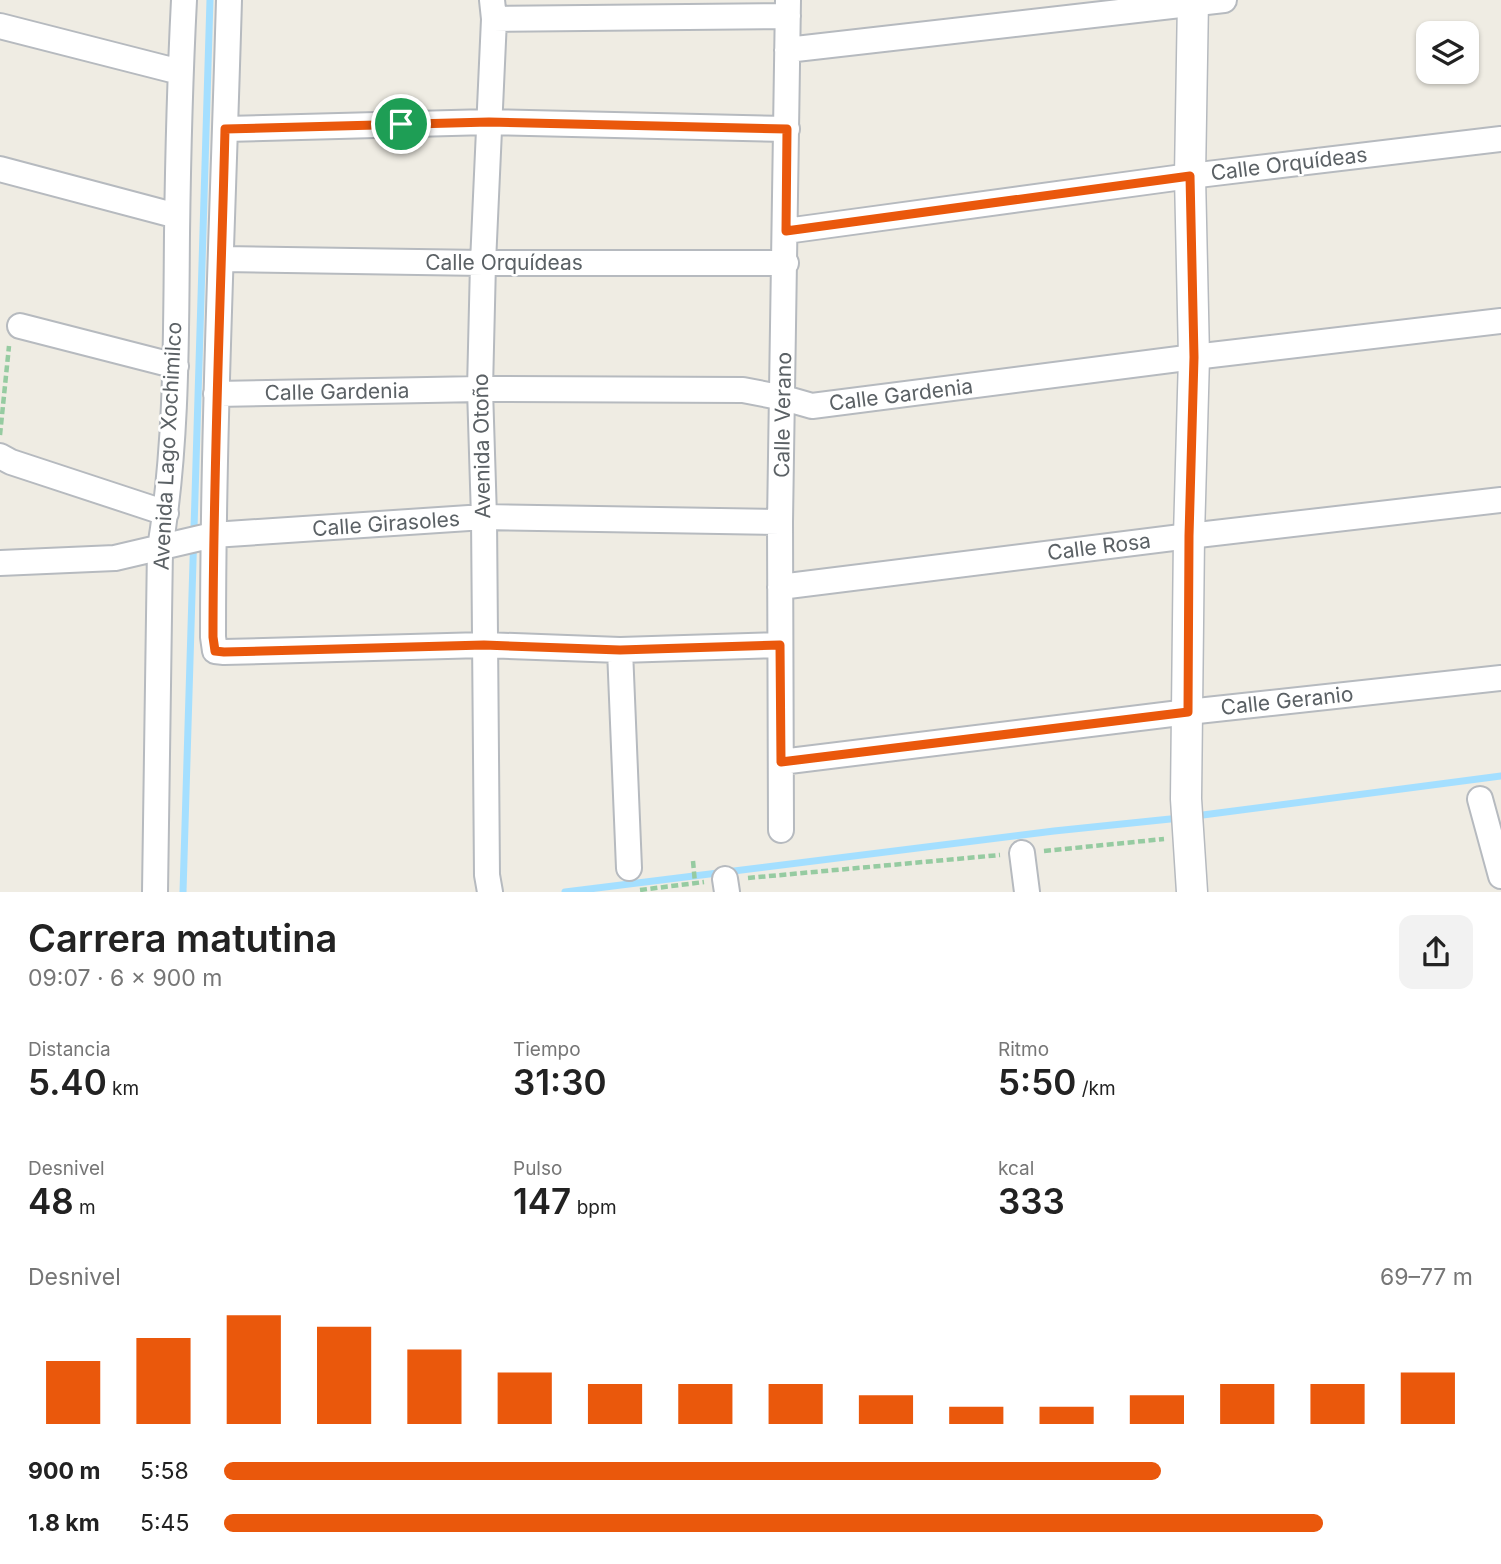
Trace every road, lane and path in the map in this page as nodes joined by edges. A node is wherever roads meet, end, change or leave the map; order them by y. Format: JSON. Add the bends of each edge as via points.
{"nodes":[{"id":1,"x":184,"y":0,"type":"edge"},
{"id":2,"x":229,"y":0,"type":"edge"},
{"id":3,"x":1224,"y":0,"type":"edge"},
{"id":4,"x":1193,"y":2,"type":"edge"},
{"id":5,"x":788,"y":8,"type":"edge"},
{"id":6,"x":493,"y":9,"type":"edge"},
{"id":7,"x":0,"y":26,"type":"edge"},
{"id":8,"x":787,"y":50,"type":"junction"},
{"id":9,"x":180,"y":72,"type":"junction"},
{"id":10,"x":489,"y":122,"type":"junction"},
{"id":11,"x":225,"y":129,"type":"junction"},
{"id":12,"x":787,"y":129,"type":"junction"},
{"id":13,"x":1501,"y":139,"type":"edge"},
{"id":14,"x":0,"y":169,"type":"edge"},
{"id":15,"x":1190,"y":176,"type":"junction"},
{"id":16,"x":177,"y":216,"type":"junction"},
{"id":17,"x":786,"y":231,"type":"junction"},
{"id":18,"x":222,"y":259,"type":"junction"},
{"id":19,"x":483,"y":263,"type":"junction"},
{"id":20,"x":786,"y":263,"type":"junction"},
{"id":21,"x":1501,"y":321,"type":"edge"},
{"id":22,"x":20,"y":326,"type":"joint"},
{"id":23,"x":1194,"y":357,"type":"junction"},
{"id":24,"x":176,"y":366,"type":"junction"},
{"id":25,"x":480,"y":388,"type":"junction"},
{"id":26,"x":215,"y":394,"type":"junction"},
{"id":27,"x":784,"y":398,"type":"junction"},
{"id":28,"x":0,"y":440,"type":"edge"},
{"id":29,"x":0,"y":456,"type":"edge"},
{"id":30,"x":1501,"y":500,"type":"edge"},
{"id":31,"x":166,"y":513,"type":"junction"},
{"id":32,"x":484,"y":517,"type":"junction"},
{"id":33,"x":780,"y":522,"type":"junction"},
{"id":34,"x":1189,"y":536,"type":"junction"},
{"id":35,"x":188,"y":541,"type":"junction"},
{"id":36,"x":1,"y":569,"type":"edge"},
{"id":37,"x":780,"y":587,"type":"junction"},
{"id":38,"x":484,"y":645,"type":"junction"},
{"id":39,"x":780,"y":645,"type":"junction"},
{"id":40,"x":620,"y":650,"type":"junction"},
{"id":41,"x":1501,"y":678,"type":"edge"},
{"id":42,"x":1188,"y":712,"type":"junction"},
{"id":43,"x":781,"y":762,"type":"junction"},
{"id":44,"x":1480,"y":799,"type":"dead end"},
{"id":45,"x":780,"y":830,"type":"dead end"},
{"id":46,"x":1189,"y":837,"type":"junction"},
{"id":47,"x":1021,"y":853,"type":"junction"},
{"id":48,"x":693,"y":861,"type":"dead end"},
{"id":49,"x":1501,"y":876,"type":"edge"},
{"id":50,"x":630,"y":880,"type":"edge"},
{"id":51,"x":489,"y":883,"type":"edge"},
{"id":52,"x":695,"y":883,"type":"junction"},
{"id":53,"x":726,"y":886,"type":"edge"},
{"id":54,"x":155,"y":892,"type":"edge"},
{"id":55,"x":1027,"y":892,"type":"edge"},
{"id":56,"x":1192,"y":892,"type":"edge"}],
"edges":[{"from":1,"to":9,"type":"street","name":"Avenida Lago Xochimilco"},
{"from":2,"to":11,"type":"street","name":"Avenida Lago Xochimilco"},
{"from":3,"to":4,"type":"street"},
{"from":4,"to":8,"type":"street"},
{"from":4,"to":15,"type":"street"},
{"from":5,"to":6,"type":"street"},
{"from":5,"to":8,"type":"street","name":"Calle Verano"},
{"from":6,"to":10,"type":"street","name":"Avenida Otoño"},
{"from":7,"to":9,"type":"street"},
{"from":8,"to":12,"type":"street","name":"Calle Verano"},
{"from":9,"to":16,"type":"street","name":"Avenida Lago Xochimilco"},
{"from":10,"to":11,"type":"street"},
{"from":10,"to":12,"type":"street"},
{"from":10,"to":19,"type":"street","name":"Avenida Otoño"},
{"from":11,"to":18,"type":"street","name":"Avenida Lago Xochimilco"},
{"from":12,"to":17,"type":"street","name":"Calle Verano"},
{"from":13,"to":15,"type":"street","name":"Calle Orquídeas"},
{"from":14,"to":16,"type":"street"},
{"from":15,"to":17,"type":"street","name":"Calle Orquídeas"},
{"from":15,"to":23,"type":"street"},
{"from":16,"to":24,"type":"street","name":"Avenida Lago Xochimilco"},
{"from":17,"to":20,"type":"street","name":"Calle Verano"},
{"from":18,"to":19,"type":"street","name":"Calle Orquídeas"},
{"from":18,"to":26,"type":"street","name":"Avenida Lago Xochimilco"},
{"from":19,"to":20,"type":"street","name":"Calle Orquídeas"},
{"from":19,"to":25,"type":"street","name":"Avenida Otoño"},
{"from":20,"to":27,"type":"street","name":"Calle Verano"},
{"from":21,"to":23,"type":"street","name":"Calle Gardenia"},
{"from":22,"to":24,"type":"street"},
{"from":22,"to":28,"type":"path","via":[[10,333]]},
{"from":23,"to":27,"type":"street","name":"Calle Gardenia","via":[[812,406]]},
{"from":23,"to":34,"type":"street"},
{"from":24,"to":31,"type":"street","name":"Avenida Lago Xochimilco"},
{"from":25,"to":26,"type":"street","name":"Calle Gardenia"},
{"from":25,"to":27,"type":"street","name":"Calle Gardenia","via":[[743,390]]},
{"from":25,"to":32,"type":"street","name":"Avenida Otoño"},
{"from":26,"to":35,"type":"street","name":"Avenida Lago Xochimilco"},
{"from":27,"to":33,"type":"street","name":"Calle Verano"},
{"from":29,"to":31,"type":"street"},
{"from":30,"to":34,"type":"street","name":"Calle Rosa"},
{"from":31,"to":35,"type":"street","name":"Avenida Lago Xochimilco"},
{"from":32,"to":33,"type":"street","name":"Calle Girasoles"},
{"from":32,"to":35,"type":"street","name":"Calle Girasoles"},
{"from":32,"to":38,"type":"street","name":"Avenida Otoño"},
{"from":33,"to":37,"type":"street","name":"Calle Verano"},
{"from":34,"to":37,"type":"street","name":"Calle Rosa"},
{"from":34,"to":42,"type":"street"},
{"from":35,"to":36,"type":"street","name":"Calle Girasoles","via":[[115,558]]},
{"from":35,"to":38,"type":"street","name":"Avenida Lago Xochimilco","via":[[215,651]]},
{"from":35,"to":54,"type":"street","name":"Avenida Lago Xochimilco"},
{"from":37,"to":39,"type":"street","name":"Calle Verano"},
{"from":38,"to":40,"type":"street"},
{"from":38,"to":51,"type":"street","name":"Avenida Otoño"},
{"from":39,"to":40,"type":"street"},
{"from":39,"to":43,"type":"street","name":"Calle Verano"},
{"from":40,"to":50,"type":"street"},
{"from":41,"to":42,"type":"street","name":"Calle Geranio"},
{"from":42,"to":43,"type":"street","name":"Calle Geranio"},
{"from":42,"to":46,"type":"street"},
{"from":43,"to":45,"type":"street","name":"Calle Verano"},
{"from":44,"to":49,"type":"street"},
{"from":46,"to":47,"type":"path"},
{"from":46,"to":56,"type":"street"},
{"from":47,"to":53,"type":"path"},
{"from":47,"to":55,"type":"street"},
{"from":48,"to":52,"type":"path"},
{"from":50,"to":52,"type":"path"},
{"from":52,"to":53,"type":"path"}]}
